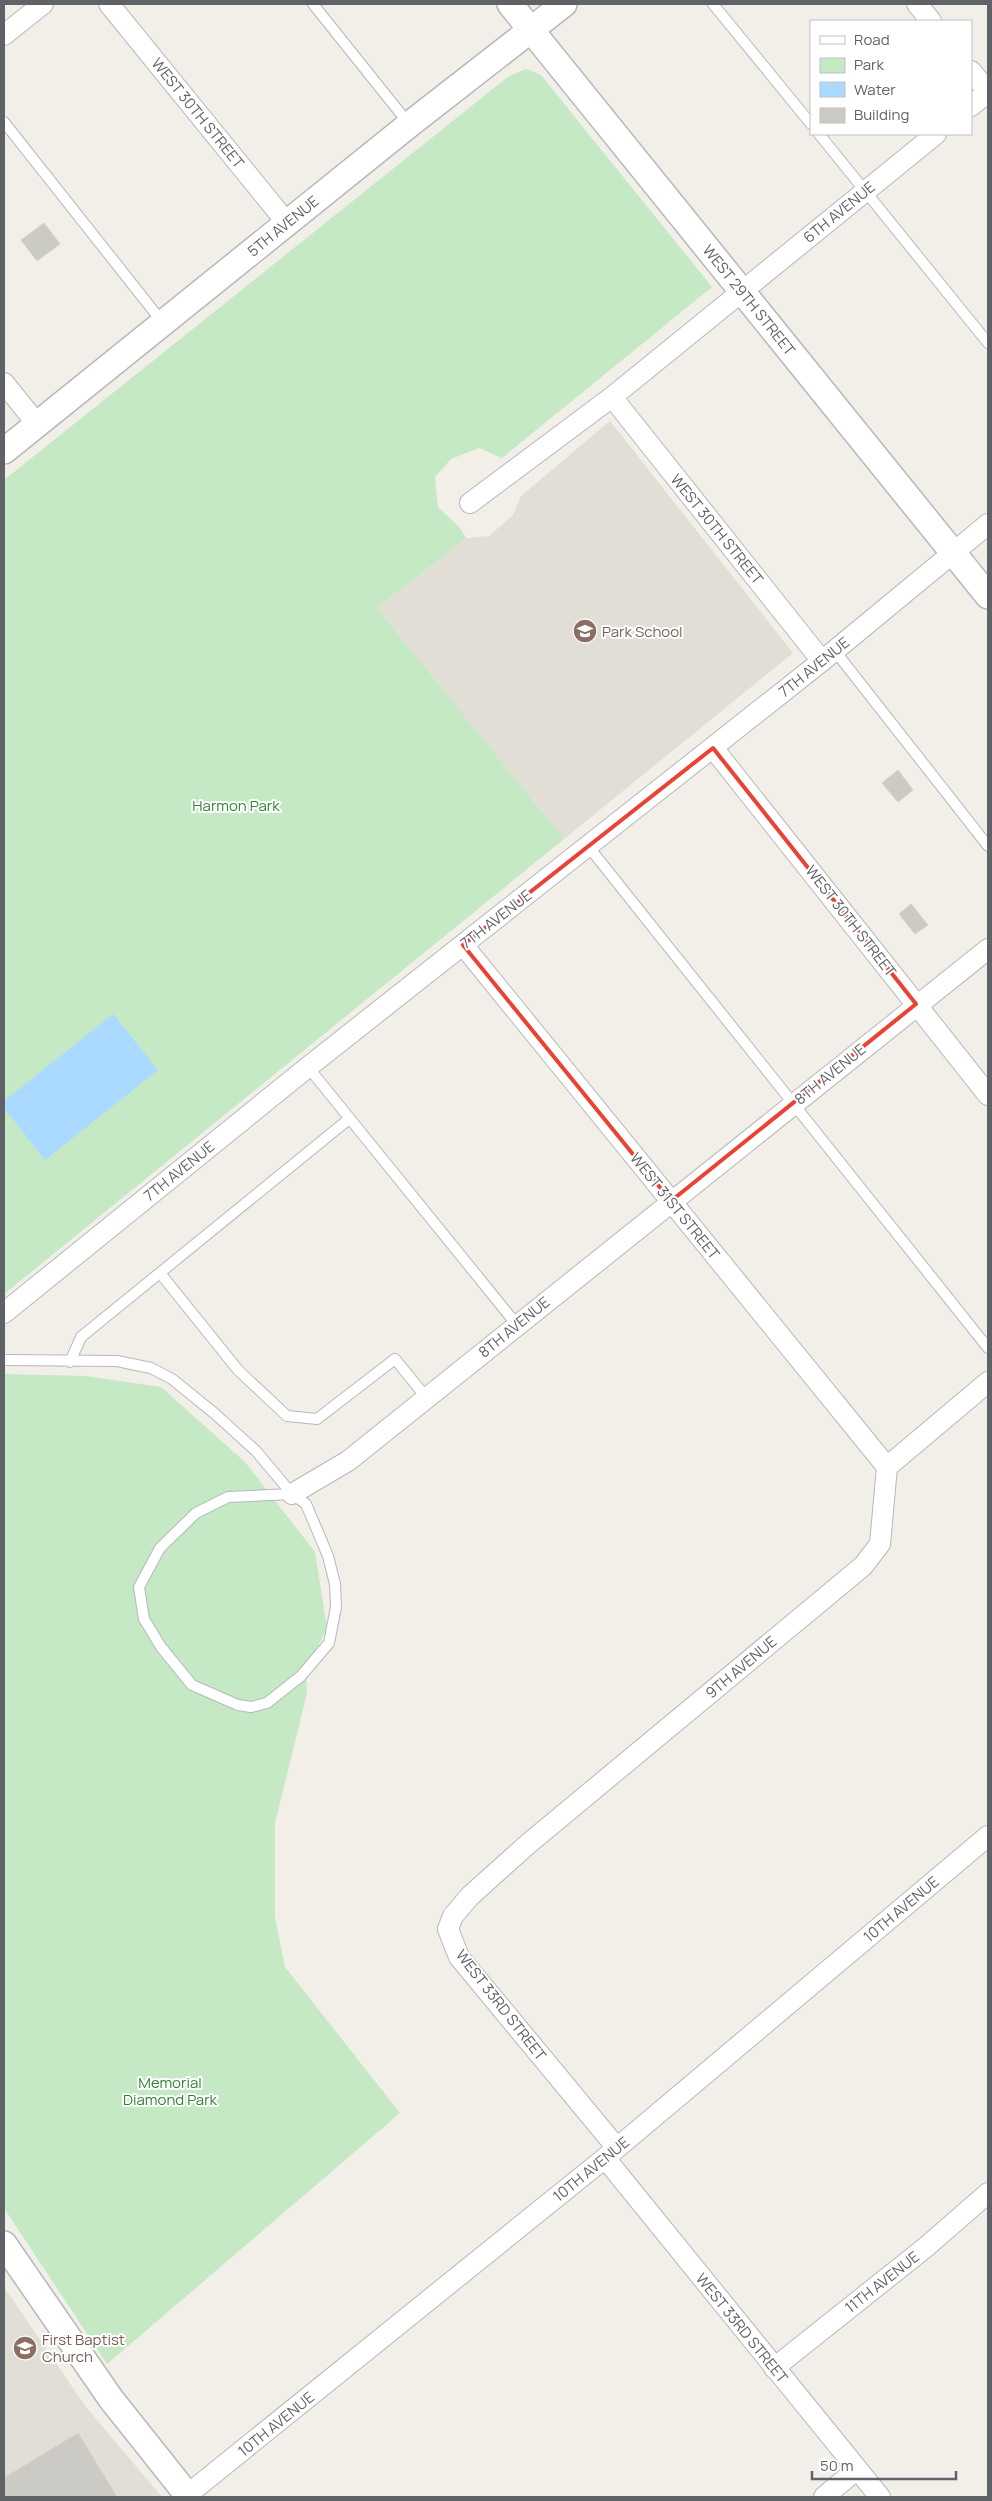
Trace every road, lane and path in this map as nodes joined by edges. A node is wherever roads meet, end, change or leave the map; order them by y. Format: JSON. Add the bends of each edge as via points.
{"nodes":[{"id":1,"x":43,"y":4,"type":"edge"},
{"id":2,"x":109,"y":4,"type":"edge"},
{"id":3,"x":313,"y":4,"type":"edge"},
{"id":4,"x":510,"y":4,"type":"edge"},
{"id":5,"x":564,"y":4,"type":"edge"},
{"id":6,"x":713,"y":4,"type":"edge"},
{"id":7,"x":917,"y":4,"type":"edge"},
{"id":8,"x":930,"y":20,"type":"edge"},
{"id":9,"x":531,"y":31,"type":"junction"},
{"id":10,"x":4,"y":35,"type":"edge"},
{"id":11,"x":972,"y":71,"type":"edge"},
{"id":12,"x":988,"y":92,"type":"edge"},
{"id":13,"x":972,"y":105,"type":"edge"},
{"id":14,"x":4,"y":122,"type":"edge"},
{"id":15,"x":810,"y":123,"type":"edge"},
{"id":16,"x":410,"y":124,"type":"junction"},
{"id":17,"x":820,"y":135,"type":"edge"},
{"id":18,"x":935,"y":135,"type":"edge"},
{"id":19,"x":866,"y":191,"type":"junction"},
{"id":20,"x":287,"y":223,"type":"junction"},
{"id":21,"x":742,"y":291,"type":"junction"},
{"id":22,"x":163,"y":323,"type":"junction"},
{"id":23,"x":988,"y":344,"type":"edge"},
{"id":24,"x":4,"y":383,"type":"edge"},
{"id":25,"x":612,"y":398,"type":"junction"},
{"id":26,"x":37,"y":424,"type":"junction"},
{"id":27,"x":4,"y":451,"type":"edge"},
{"id":28,"x":470,"y":503,"type":"dead end"},
{"id":29,"x":988,"y":524,"type":"edge"},
{"id":30,"x":953,"y":552,"type":"junction"},
{"id":31,"x":988,"y":596,"type":"edge"},
{"id":32,"x":829,"y":656,"type":"junction"},
{"id":33,"x":713,"y":748,"type":"junction"},
{"id":34,"x":588,"y":846,"type":"junction"},
{"id":35,"x":988,"y":846,"type":"edge"},
{"id":36,"x":462,"y":945,"type":"junction"},
{"id":37,"x":988,"y":949,"type":"edge"},
{"id":38,"x":916,"y":1004,"type":"junction"},
{"id":39,"x":308,"y":1067,"type":"junction"},
{"id":40,"x":988,"y":1095,"type":"edge"},
{"id":41,"x":793,"y":1103,"type":"junction"},
{"id":42,"x":350,"y":1119,"type":"junction"},
{"id":43,"x":671,"y":1201,"type":"junction"},
{"id":44,"x":160,"y":1273,"type":"junction"},
{"id":45,"x":4,"y":1313,"type":"edge"},
{"id":46,"x":516,"y":1325,"type":"junction"},
{"id":47,"x":988,"y":1348,"type":"edge"},
{"id":48,"x":4,"y":1360,"type":"edge"},
{"id":49,"x":70,"y":1362,"type":"junction"},
{"id":50,"x":988,"y":1382,"type":"edge"},
{"id":51,"x":426,"y":1397,"type":"junction"},
{"id":52,"x":887,"y":1467,"type":"junction"},
{"id":53,"x":292,"y":1494,"type":"junction"},
{"id":54,"x":988,"y":1836,"type":"edge"},
{"id":55,"x":448,"y":1929,"type":"joint"},
{"id":56,"x":611,"y":2153,"type":"junction"},
{"id":57,"x":988,"y":2193,"type":"edge"},
{"id":58,"x":4,"y":2244,"type":"edge"},
{"id":59,"x":774,"y":2368,"type":"junction"},
{"id":60,"x":856,"y":2470,"type":"junction"},
{"id":61,"x":188,"y":2496,"type":"edge"},
{"id":62,"x":824,"y":2497,"type":"edge"},
{"id":63,"x":880,"y":2497,"type":"edge"}],
"edges":[{"from":1,"to":10,"type":"street"},
{"from":2,"to":20,"type":"street","name":"WEST 30TH STREET"},
{"from":3,"to":16,"type":"lane"},
{"from":4,"to":9,"type":"street","name":"WEST 29TH STREET"},
{"from":5,"to":9,"type":"street","name":"5TH AVENUE"},
{"from":6,"to":15,"type":"lane"},
{"from":7,"to":8,"type":"street"},
{"from":9,"to":16,"type":"street","name":"5TH AVENUE"},
{"from":9,"to":21,"type":"street","name":"WEST 29TH STREET"},
{"from":11,"to":12,"type":"street"},
{"from":12,"to":13,"type":"street"},
{"from":14,"to":22,"type":"lane"},
{"from":16,"to":20,"type":"street","name":"5TH AVENUE"},
{"from":17,"to":19,"type":"lane"},
{"from":18,"to":19,"type":"street","name":"6TH AVENUE"},
{"from":19,"to":21,"type":"street","name":"6TH AVENUE"},
{"from":19,"to":23,"type":"lane"},
{"from":20,"to":22,"type":"street","name":"5TH AVENUE"},
{"from":21,"to":25,"type":"street","name":"6TH AVENUE"},
{"from":21,"to":30,"type":"street","name":"WEST 29TH STREET"},
{"from":22,"to":26,"type":"street","name":"5TH AVENUE"},
{"from":24,"to":26,"type":"street"},
{"from":25,"to":28,"type":"street","name":"6TH AVENUE"},
{"from":25,"to":32,"type":"street","name":"WEST 30TH STREET"},
{"from":26,"to":27,"type":"street","name":"5TH AVENUE"},
{"from":29,"to":30,"type":"street","name":"7TH AVENUE"},
{"from":30,"to":31,"type":"street","name":"WEST 29TH STREET"},
{"from":30,"to":32,"type":"street","name":"7TH AVENUE"},
{"from":32,"to":33,"type":"street","name":"7TH AVENUE"},
{"from":32,"to":35,"type":"lane"},
{"from":33,"to":34,"type":"street","name":"7TH AVENUE"},
{"from":33,"to":38,"type":"street","name":"WEST 30TH STREET"},
{"from":34,"to":36,"type":"street","name":"7TH AVENUE"},
{"from":34,"to":41,"type":"lane"},
{"from":36,"to":39,"type":"street","name":"7TH AVENUE"},
{"from":36,"to":43,"type":"street","name":"WEST 31ST STREET"},
{"from":37,"to":38,"type":"street","name":"8TH AVENUE"},
{"from":38,"to":40,"type":"street","name":"WEST 30TH STREET"},
{"from":38,"to":41,"type":"street","name":"8TH AVENUE"},
{"from":39,"to":42,"type":"lane"},
{"from":39,"to":45,"type":"street","name":"7TH AVENUE"},
{"from":41,"to":43,"type":"street","name":"8TH AVENUE"},
{"from":41,"to":47,"type":"lane"},
{"from":42,"to":44,"type":"lane"},
{"from":42,"to":46,"type":"lane"},
{"from":43,"to":46,"type":"street","name":"8TH AVENUE"},
{"from":43,"to":52,"type":"street","name":"WEST 31ST STREET"},
{"from":44,"to":49,"type":"lane","via":[[81,1338]]},
{"from":44,"to":51,"type":"lane","via":[[238,1370],[287,1416],[317,1419],[395,1359]]},
{"from":46,"to":51,"type":"street","name":"8TH AVENUE"},
{"from":48,"to":49,"type":"lane"},
{"from":49,"to":53,"type":"lane","via":[[117,1361],[151,1368],[172,1379],[256,1451]]},
{"from":50,"to":52,"type":"street"},
{"from":51,"to":53,"type":"street","name":"8TH AVENUE","via":[[348,1461]]},
{"from":52,"to":55,"type":"street","name":"9TH AVENUE","via":[[880,1544],[863,1566],[528,1844],[470,1896],[453,1916]]},
{"from":53,"to":53,"type":"lane","via":[[228,1497],[196,1513],[160,1548],[139,1587],[144,1618],[161,1647],[192,1685],[238,1705],[251,1707],[267,1703],[301,1676],[329,1644],[336,1607],[335,1584],[328,1556],[306,1504]]},
{"from":54,"to":56,"type":"street","name":"10TH AVENUE"},
{"from":55,"to":56,"type":"street","name":"WEST 33RD STREET","via":[[459,1956]]},
{"from":56,"to":59,"type":"street","name":"WEST 33RD STREET"},
{"from":56,"to":61,"type":"street","name":"10TH AVENUE"},
{"from":57,"to":59,"type":"street","name":"11TH AVENUE","via":[[926,2247]]},
{"from":58,"to":61,"type":"street","via":[[111,2399]]},
{"from":59,"to":60,"type":"street","name":"WEST 33RD STREET"},
{"from":60,"to":62,"type":"street"},
{"from":60,"to":63,"type":"street","name":"WEST 33RD STREET"}]}
